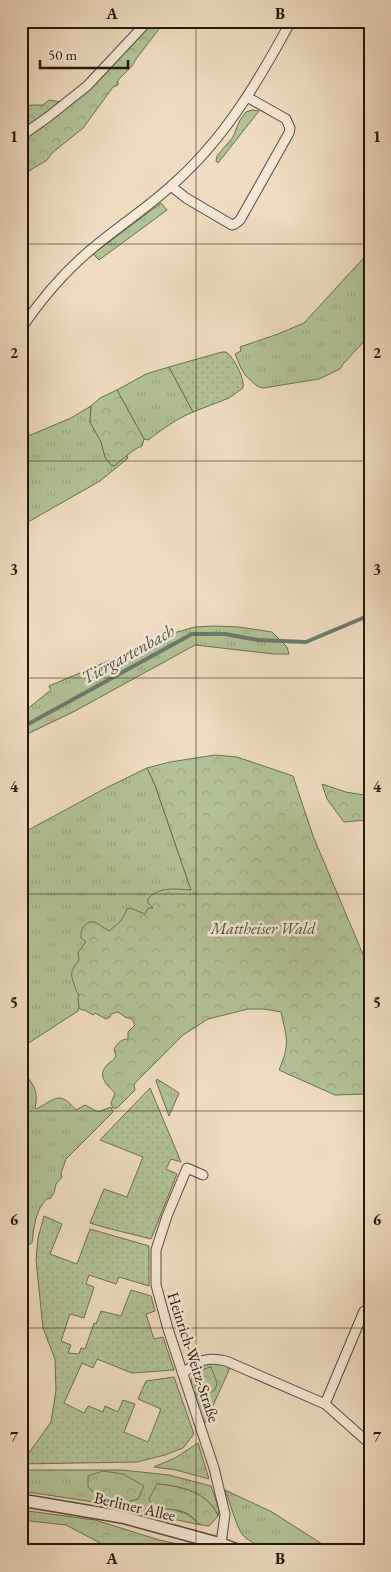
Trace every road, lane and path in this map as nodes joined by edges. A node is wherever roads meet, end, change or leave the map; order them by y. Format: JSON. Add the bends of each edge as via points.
{"nodes":[{"id":1,"x":148,"y":21,"type":"edge"},
{"id":2,"x":291,"y":21,"type":"edge"},
{"id":3,"x":247,"y":97,"type":"junction"},
{"id":4,"x":21,"y":136,"type":"edge"},
{"id":5,"x":171,"y":186,"type":"junction"},
{"id":6,"x":21,"y":329,"type":"edge"},
{"id":7,"x":203,"y":1175,"type":"dead end"},
{"id":8,"x":370,"y":1313,"type":"edge"},
{"id":9,"x":183,"y":1373,"type":"junction"},
{"id":10,"x":325,"y":1404,"type":"junction"},
{"id":11,"x":370,"y":1444,"type":"edge"},
{"id":12,"x":21,"y":1500,"type":"edge"},
{"id":13,"x":222,"y":1544,"type":"junction"},
{"id":14,"x":240,"y":1551,"type":"edge"}],
"edges":[{"from":1,"to":4,"type":"street","via":[[87,86]]},
{"from":2,"to":3,"type":"street"},
{"from":3,"to":5,"type":"street","via":[[215,141]]},
{"from":3,"to":5,"type":"street","via":[[286,119],[290,133],[240,220],[232,224]]},
{"from":5,"to":6,"type":"street","via":[[75,263],[38,304]]},
{"from":7,"to":9,"type":"street","name":"Heinrich-Weitz-Straße","via":[[187,1168],[156,1250],[156,1285]]},
{"from":8,"to":10,"type":"street","via":[[364,1311]]},
{"from":9,"to":10,"type":"street","via":[[204,1359],[226,1360]]},
{"from":9,"to":13,"type":"street","name":"Heinrich-Weitz-Straße","via":[[214,1468],[225,1514]]},
{"from":10,"to":11,"type":"street"},
{"from":12,"to":13,"type":"street","name":"Berliner Allee","via":[[122,1517]]},
{"from":13,"to":14,"type":"street","name":"Berliner Allee"}]}
